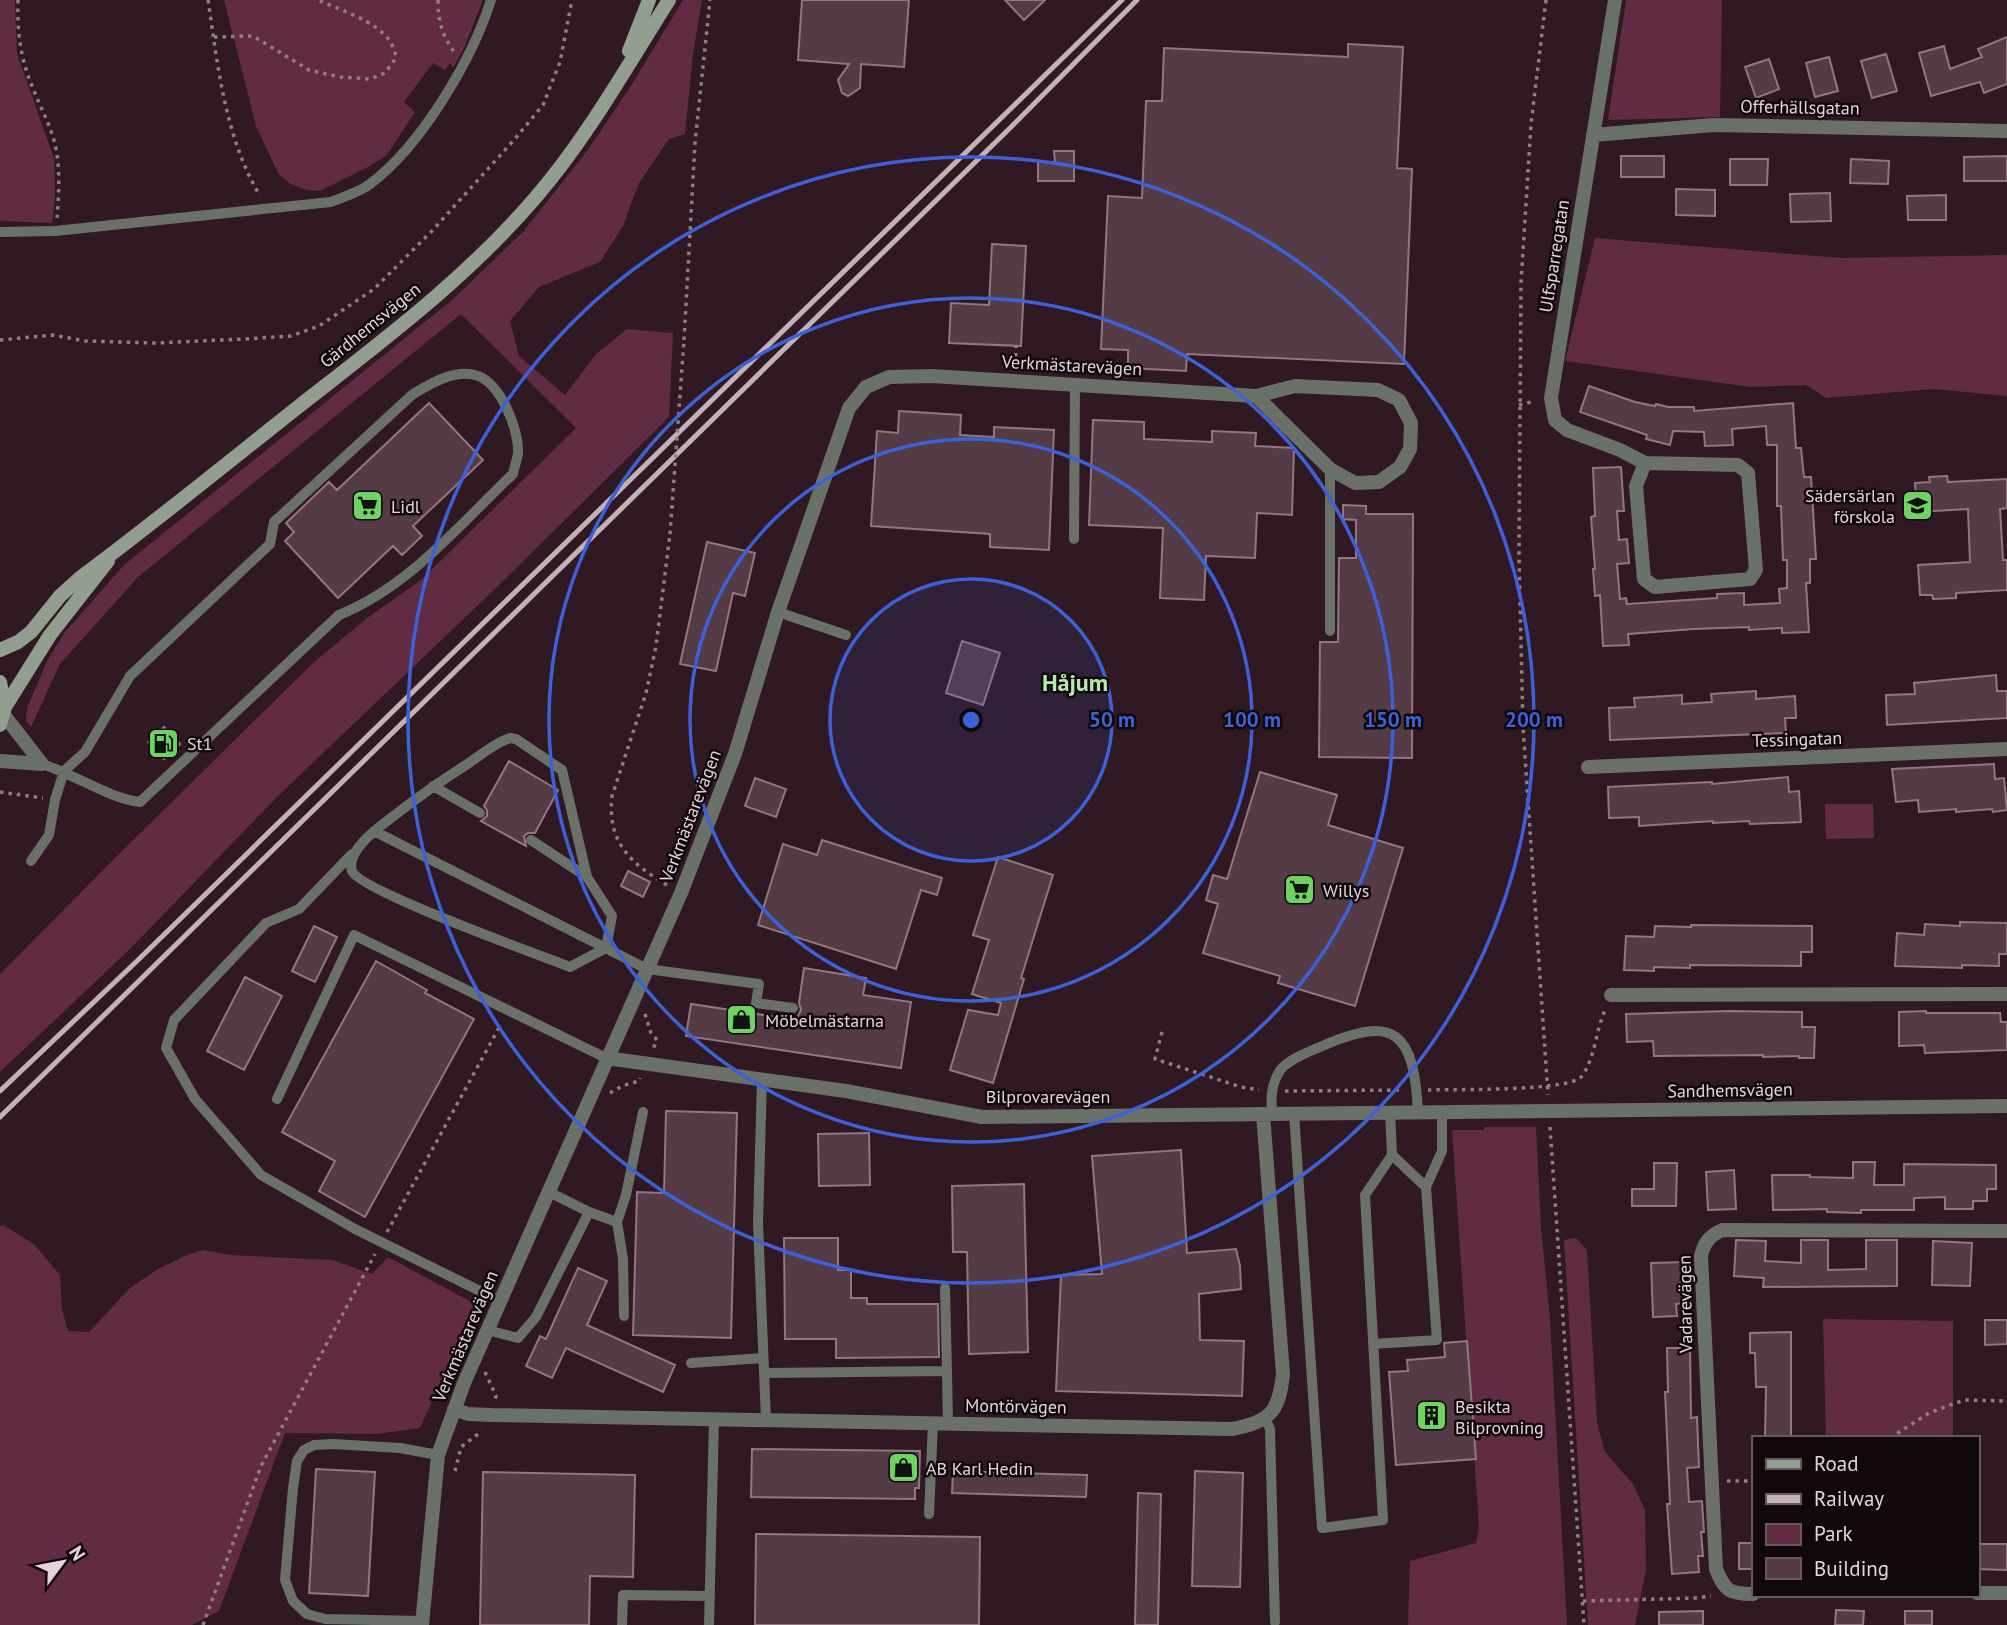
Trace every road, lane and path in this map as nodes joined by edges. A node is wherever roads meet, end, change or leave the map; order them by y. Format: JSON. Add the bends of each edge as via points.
{"nodes":[{"id":1,"x":18,"y":0,"type":"edge"},
{"id":2,"x":208,"y":0,"type":"edge"},
{"id":3,"x":318,"y":0,"type":"edge"},
{"id":4,"x":438,"y":0,"type":"edge"},
{"id":5,"x":491,"y":0,"type":"edge"},
{"id":6,"x":572,"y":0,"type":"edge"},
{"id":7,"x":649,"y":0,"type":"edge"},
{"id":8,"x":669,"y":0,"type":"edge"},
{"id":9,"x":710,"y":0,"type":"edge"},
{"id":10,"x":1546,"y":0,"type":"edge"},
{"id":11,"x":1615,"y":0,"type":"edge"},
{"id":12,"x":214,"y":37,"type":"junction"},
{"id":13,"x":454,"y":53,"type":"dead end"},
{"id":14,"x":613,"y":88,"type":"junction"},
{"id":15,"x":2007,"y":131,"type":"edge"},
{"id":16,"x":1593,"y":135,"type":"junction"},
{"id":17,"x":267,"y":209,"type":"junction"},
{"id":18,"x":55,"y":231,"type":"junction"},
{"id":19,"x":0,"y":232,"type":"edge"},
{"id":20,"x":0,"y":340,"type":"edge"},
{"id":21,"x":1075,"y":385,"type":"junction"},
{"id":22,"x":1256,"y":396,"type":"junction"},
{"id":23,"x":1644,"y":463,"type":"junction"},
{"id":24,"x":1331,"y":469,"type":"junction"},
{"id":25,"x":1074,"y":539,"type":"dead end"},
{"id":26,"x":112,"y":554,"type":"junction"},
{"id":27,"x":778,"y":612,"type":"junction"},
{"id":28,"x":1330,"y":631,"type":"dead end"},
{"id":29,"x":846,"y":635,"type":"dead end"},
{"id":30,"x":0,"y":650,"type":"edge"},
{"id":31,"x":0,"y":682,"type":"edge"},
{"id":32,"x":3,"y":716,"type":"edge"},
{"id":33,"x":2007,"y":750,"type":"edge"},
{"id":34,"x":0,"y":761,"type":"edge"},
{"id":35,"x":42,"y":764,"type":"junction"},
{"id":36,"x":1588,"y":767,"type":"dead end"},
{"id":37,"x":64,"y":771,"type":"junction"},
{"id":38,"x":433,"y":786,"type":"junction"},
{"id":39,"x":0,"y":792,"type":"edge"},
{"id":40,"x":55,"y":800,"type":"junction"},
{"id":41,"x":480,"y":813,"type":"dead end"},
{"id":42,"x":374,"y":831,"type":"junction"},
{"id":43,"x":531,"y":840,"type":"dead end"},
{"id":44,"x":353,"y":853,"type":"junction"},
{"id":45,"x":31,"y":861,"type":"dead end"},
{"id":46,"x":587,"y":877,"type":"junction"},
{"id":47,"x":681,"y":892,"type":"junction"},
{"id":48,"x":606,"y":948,"type":"junction"},
{"id":49,"x":647,"y":969,"type":"junction"},
{"id":50,"x":2007,"y":994,"type":"edge"},
{"id":51,"x":1611,"y":995,"type":"joint"},
{"id":52,"x":644,"y":1004,"type":"dead end"},
{"id":53,"x":793,"y":1008,"type":"dead end"},
{"id":54,"x":509,"y":1009,"type":"junction"},
{"id":55,"x":1162,"y":1032,"type":"dead end"},
{"id":56,"x":606,"y":1058,"type":"junction"},
{"id":57,"x":645,"y":1064,"type":"junction"},
{"id":58,"x":762,"y":1080,"type":"junction"},
{"id":59,"x":1547,"y":1087,"type":"junction"},
{"id":60,"x":1417,"y":1090,"type":"junction"},
{"id":61,"x":1271,"y":1091,"type":"junction"},
{"id":62,"x":609,"y":1093,"type":"dead end"},
{"id":63,"x":277,"y":1100,"type":"dead end"},
{"id":64,"x":2007,"y":1106,"type":"edge"},
{"id":65,"x":1549,"y":1110,"type":"junction"},
{"id":66,"x":1448,"y":1111,"type":"junction"},
{"id":67,"x":643,"y":1112,"type":"dead end"},
{"id":68,"x":1390,"y":1112,"type":"junction"},
{"id":69,"x":1418,"y":1112,"type":"junction"},
{"id":70,"x":1294,"y":1113,"type":"junction"},
{"id":71,"x":1267,"y":1114,"type":"junction"},
{"id":72,"x":1392,"y":1155,"type":"junction"},
{"id":73,"x":1426,"y":1187,"type":"junction"},
{"id":74,"x":547,"y":1191,"type":"junction"},
{"id":75,"x":589,"y":1212,"type":"junction"},
{"id":76,"x":617,"y":1222,"type":"junction"},
{"id":77,"x":2007,"y":1231,"type":"edge"},
{"id":78,"x":381,"y":1242,"type":"junction"},
{"id":79,"x":945,"y":1288,"type":"dead end"},
{"id":80,"x":500,"y":1301,"type":"junction"},
{"id":81,"x":624,"y":1316,"type":"dead end"},
{"id":82,"x":487,"y":1330,"type":"junction"},
{"id":83,"x":1373,"y":1343,"type":"junction"},
{"id":84,"x":763,"y":1358,"type":"junction"},
{"id":85,"x":485,"y":1362,"type":"dead end"},
{"id":86,"x":691,"y":1363,"type":"dead end"},
{"id":87,"x":947,"y":1371,"type":"junction"},
{"id":88,"x":764,"y":1373,"type":"junction"},
{"id":89,"x":2007,"y":1401,"type":"edge"},
{"id":90,"x":454,"y":1409,"type":"junction"},
{"id":91,"x":491,"y":1415,"type":"junction"},
{"id":92,"x":1265,"y":1418,"type":"junction"},
{"id":93,"x":714,"y":1419,"type":"junction"},
{"id":94,"x":766,"y":1420,"type":"junction"},
{"id":95,"x":940,"y":1423,"type":"junction"},
{"id":96,"x":1892,"y":1436,"type":"edge"},
{"id":97,"x":438,"y":1455,"type":"junction"},
{"id":98,"x":1752,"y":1480,"type":"edge"},
{"id":99,"x":1711,"y":1481,"type":"junction"},
{"id":100,"x":453,"y":1482,"type":"dead end"},
{"id":101,"x":929,"y":1514,"type":"dead end"},
{"id":102,"x":1724,"y":1586,"type":"junction"},
{"id":103,"x":1979,"y":1593,"type":"edge"},
{"id":104,"x":2007,"y":1593,"type":"edge"},
{"id":105,"x":1752,"y":1594,"type":"edge"},
{"id":106,"x":710,"y":1596,"type":"junction"},
{"id":107,"x":1582,"y":1601,"type":"junction"},
{"id":108,"x":1275,"y":1622,"type":"dead end"},
{"id":109,"x":422,"y":1623,"type":"edge"},
{"id":110,"x":203,"y":1625,"type":"edge"},
{"id":111,"x":622,"y":1625,"type":"edge"},
{"id":112,"x":709,"y":1625,"type":"edge"},
{"id":113,"x":1584,"y":1625,"type":"edge"}],
"edges":[{"from":1,"to":18,"type":"path","via":[[21,52],[57,156]]},
{"from":2,"to":12,"type":"path"},
{"from":3,"to":12,"type":"path","via":[[378,27],[395,45],[397,58],[385,74],[370,79],[309,70],[253,36]]},
{"from":4,"to":13,"type":"path","via":[[438,24]]},
{"from":5,"to":17,"type":"lane","via":[[442,102],[398,160],[368,186],[331,202]]},
{"from":6,"to":20,"type":"path","via":[[560,62],[543,105],[374,289],[319,326],[291,336],[244,340],[156,343],[85,341],[53,335]]},
{"from":7,"to":14,"type":"main road","name":"Gärdhemsvägen"},
{"from":8,"to":14,"type":"main road","name":"Gärdhemsvägen"},
{"from":9,"to":47,"type":"path","bridge":true,"via":[[695,143],[670,534],[649,681],[610,811],[617,840],[629,859]]},
{"from":10,"to":59,"type":"path","via":[[1531,124],[1521,283],[1519,473],[1522,727]]},
{"from":11,"to":16,"type":"street","name":"Ulfsparregatan"},
{"from":12,"to":17,"type":"path","via":[[231,133],[246,173]]},
{"from":14,"to":26,"type":"main road","name":"Gärdhemsvägen","via":[[537,196],[446,288]]},
{"from":15,"to":16,"type":"street","name":"Offerhällsgatan","via":[[1713,125]]},
{"from":16,"to":23,"type":"street","name":"Ulfsparregatan","via":[[1551,409],[1555,420],[1567,429]]},
{"from":17,"to":18,"type":"lane"},
{"from":18,"to":19,"type":"lane"},
{"from":21,"to":22,"type":"street","name":"Verkmästarevägen"},
{"from":21,"to":25,"type":"lane"},
{"from":21,"to":27,"type":"street","name":"Verkmästarevägen","via":[[931,376],[889,377],[866,387],[849,408]]},
{"from":22,"to":24,"type":"street","name":"Verkmästarevägen"},
{"from":22,"to":24,"type":"street","name":"Verkmästarevägen","via":[[1295,386],[1378,390],[1399,400],[1411,423],[1410,449],[1400,467],[1379,482],[1355,483]]},
{"from":23,"to":23,"type":"street","name":"Ulfsparregatan","via":[[1738,465],[1748,473],[1756,570],[1750,579],[1655,587],[1644,579],[1636,486]]},
{"from":24,"to":28,"type":"lane"},
{"from":26,"to":30,"type":"main road","name":"Gärdhemsvägen","via":[[81,576],[30,632]]},
{"from":26,"to":32,"type":"main road","name":"Gärdhemsvägen","via":[[50,635]]},
{"from":27,"to":29,"type":"lane"},
{"from":27,"to":47,"type":"street","name":"Verkmästarevägen","via":[[735,754]]},
{"from":31,"to":32,"type":"main road","via":[[5,696]]},
{"from":32,"to":35,"type":"street"},
{"from":33,"to":36,"type":"street","name":"Tessingatan"},
{"from":34,"to":35,"type":"street"},
{"from":35,"to":37,"type":"lane"},
{"from":37,"to":37,"type":"lane","via":[[85,752],[130,676],[270,544],[274,522],[413,394],[436,380],[459,374],[475,374],[491,385],[513,424],[518,453],[513,474],[403,580],[361,607],[339,615],[140,802],[127,801]]},
{"from":37,"to":40,"type":"lane"},
{"from":38,"to":41,"type":"lane"},
{"from":38,"to":42,"type":"lane"},
{"from":38,"to":46,"type":"lane","via":[[504,740],[516,739],[562,770]]},
{"from":39,"to":40,"type":"path"},
{"from":40,"to":45,"type":"lane","via":[[49,835]]},
{"from":42,"to":44,"type":"lane"},
{"from":42,"to":48,"type":"lane"},
{"from":43,"to":46,"type":"lane"},
{"from":44,"to":48,"type":"lane","via":[[353,873],[361,880],[416,907],[570,967]]},
{"from":44,"to":78,"type":"lane","via":[[299,909],[266,923],[174,1020],[166,1048],[195,1099],[261,1175]]},
{"from":46,"to":48,"type":"lane","via":[[612,916]]},
{"from":47,"to":49,"type":"street","name":"Verkmästarevägen"},
{"from":48,"to":49,"type":"lane"},
{"from":49,"to":53,"type":"lane","via":[[759,984],[756,1003]]},
{"from":49,"to":56,"type":"street","name":"Verkmästarevägen"},
{"from":50,"to":51,"type":"street"},
{"from":51,"to":59,"type":"path","via":[[1581,1078]]},
{"from":52,"to":57,"type":"path","via":[[646,1021],[657,1040]]},
{"from":54,"to":56,"type":"lane"},
{"from":54,"to":63,"type":"lane","via":[[354,935]]},
{"from":54,"to":78,"type":"path"},
{"from":55,"to":61,"type":"path","via":[[1155,1059],[1241,1087]]},
{"from":56,"to":57,"type":"street","name":"Bilprovarevägen"},
{"from":56,"to":74,"type":"street","name":"Verkmästarevägen"},
{"from":57,"to":58,"type":"street","name":"Bilprovarevägen"},
{"from":57,"to":62,"type":"path","via":[[639,1081]]},
{"from":58,"to":71,"type":"street","name":"Bilprovarevägen","via":[[982,1117]]},
{"from":58,"to":84,"type":"lane","via":[[758,1223]]},
{"from":59,"to":60,"type":"path"},
{"from":59,"to":65,"type":"path"},
{"from":60,"to":61,"type":"path"},
{"from":60,"to":61,"type":"lane","via":[[1410,1054],[1395,1035],[1371,1029],[1309,1051],[1280,1069]]},
{"from":60,"to":69,"type":"lane"},
{"from":61,"to":71,"type":"lane"},
{"from":64,"to":65,"type":"street","name":"Sandhemsvägen"},
{"from":65,"to":66,"type":"street","name":"Sandhemsvägen"},
{"from":65,"to":107,"type":"path"},
{"from":66,"to":69,"type":"street","name":"Bilprovarevägen"},
{"from":66,"to":73,"type":"lane","via":[[1442,1151]]},
{"from":67,"to":76,"type":"lane"},
{"from":68,"to":69,"type":"street","name":"Bilprovarevägen"},
{"from":68,"to":70,"type":"street","name":"Bilprovarevägen"},
{"from":68,"to":72,"type":"lane"},
{"from":70,"to":71,"type":"street","name":"Bilprovarevägen"},
{"from":70,"to":83,"type":"lane","via":[[1322,1528],[1383,1520]]},
{"from":71,"to":92,"type":"street","via":[[1283,1374],[1280,1399]]},
{"from":72,"to":73,"type":"lane"},
{"from":72,"to":83,"type":"lane","via":[[1365,1195]]},
{"from":73,"to":83,"type":"lane","via":[[1437,1340]]},
{"from":74,"to":75,"type":"lane"},
{"from":74,"to":80,"type":"street","name":"Verkmästarevägen"},
{"from":75,"to":76,"type":"lane"},
{"from":75,"to":82,"type":"lane","via":[[536,1317],[517,1338]]},
{"from":76,"to":81,"type":"lane"},
{"from":77,"to":99,"type":"street","name":"Vadarevägen","via":[[1722,1230],[1713,1234],[1701,1256]]},
{"from":78,"to":80,"type":"lane"},
{"from":78,"to":110,"type":"path","via":[[261,1466]]},
{"from":79,"to":87,"type":"lane"},
{"from":80,"to":82,"type":"street","name":"Verkmästarevägen"},
{"from":82,"to":90,"type":"street","name":"Verkmästarevägen"},
{"from":84,"to":86,"type":"lane"},
{"from":84,"to":88,"type":"lane"},
{"from":85,"to":91,"type":"path","via":[[496,1396]]},
{"from":87,"to":88,"type":"lane"},
{"from":87,"to":95,"type":"lane"},
{"from":88,"to":94,"type":"lane"},
{"from":89,"to":96,"type":"path","via":[[1964,1400],[1929,1413]]},
{"from":90,"to":91,"type":"street","name":"Montörvägen"},
{"from":90,"to":97,"type":"street","name":"Verkmästarevägen"},
{"from":91,"to":93,"type":"street","name":"Montörvägen"},
{"from":91,"to":100,"type":"path","via":[[486,1430],[458,1451]]},
{"from":92,"to":95,"type":"street","name":"Montörvägen","via":[[1232,1429]]},
{"from":92,"to":108,"type":"lane","via":[[1270,1429]]},
{"from":93,"to":94,"type":"street","name":"Montörvägen"},
{"from":93,"to":106,"type":"lane"},
{"from":94,"to":95,"type":"street","name":"Montörvägen"},
{"from":95,"to":101,"type":"lane"},
{"from":97,"to":109,"type":"street","name":"Verkmästarevägen"},
{"from":97,"to":109,"type":"lane","via":[[400,1448],[314,1445],[304,1450],[298,1461],[293,1488],[285,1580],[293,1601],[307,1614],[325,1619]]},
{"from":98,"to":99,"type":"path"},
{"from":99,"to":102,"type":"street","name":"Vadarevägen","via":[[1716,1569]]},
{"from":102,"to":105,"type":"street","via":[[1734,1594]]},
{"from":102,"to":107,"type":"path","via":[[1713,1595],[1697,1598]]},
{"from":103,"to":104,"type":"street"},
{"from":106,"to":111,"type":"lane","via":[[623,1595]]},
{"from":106,"to":112,"type":"lane"},
{"from":107,"to":113,"type":"path"}]}
